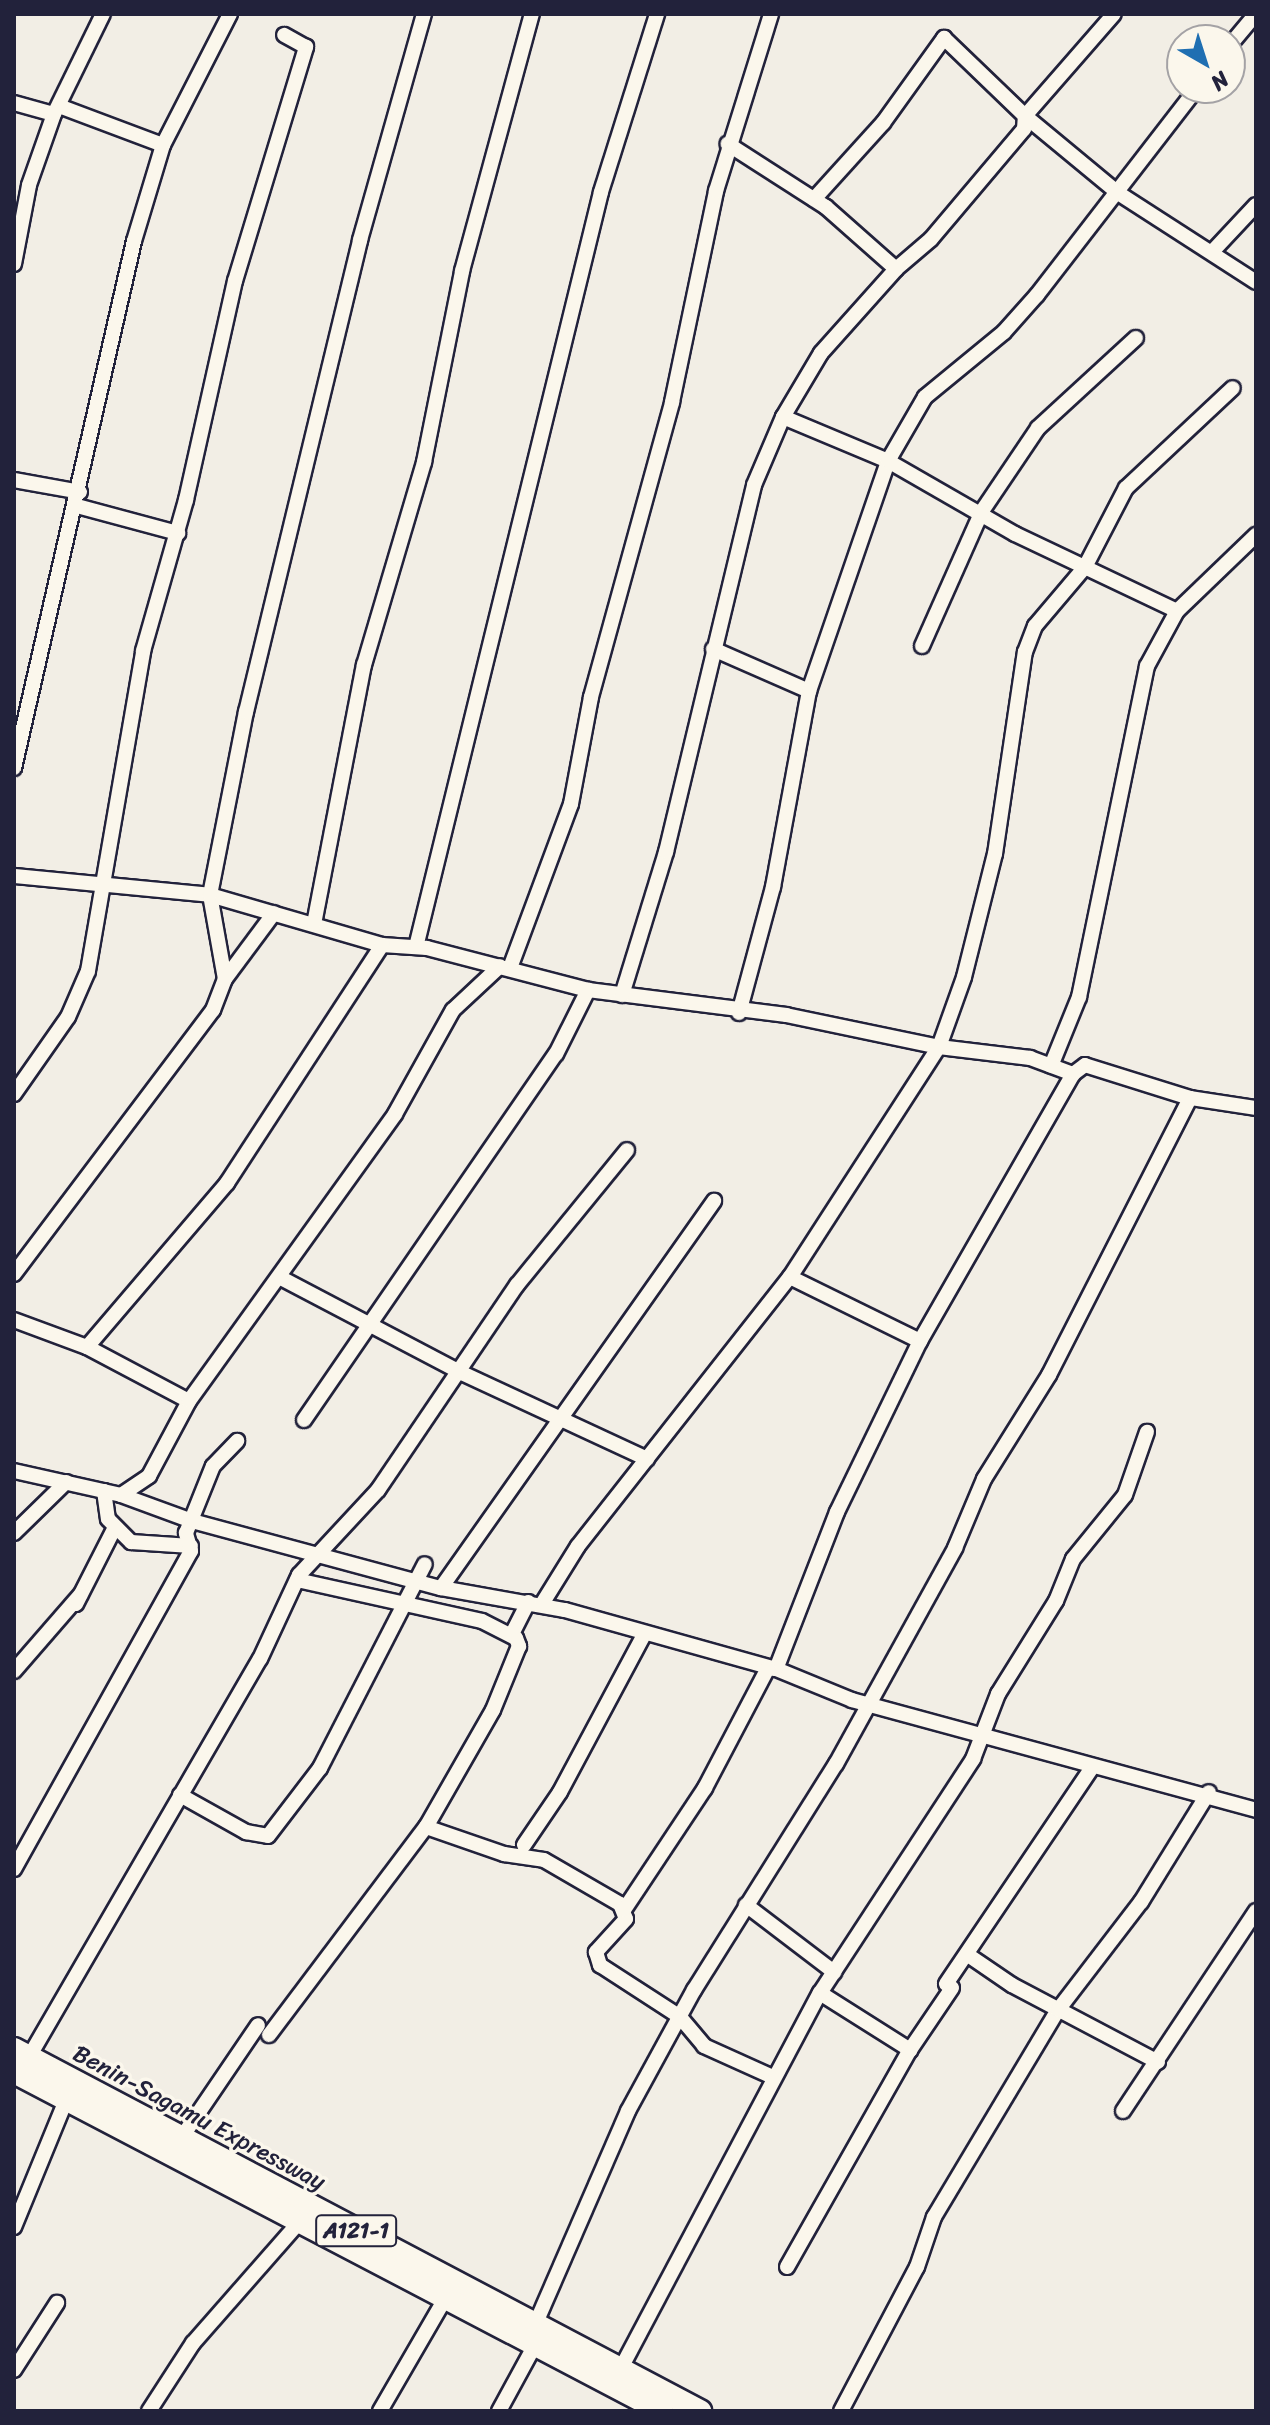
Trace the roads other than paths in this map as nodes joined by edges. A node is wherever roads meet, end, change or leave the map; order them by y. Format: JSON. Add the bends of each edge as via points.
{"nodes":[{"id":1,"x":103,"y":14,"type":"edge"},
{"id":2,"x":230,"y":14,"type":"edge"},
{"id":3,"x":424,"y":14,"type":"edge"},
{"id":4,"x":532,"y":14,"type":"edge"},
{"id":5,"x":657,"y":14,"type":"edge"},
{"id":6,"x":771,"y":14,"type":"edge"},
{"id":7,"x":1114,"y":14,"type":"edge"},
{"id":8,"x":284,"y":35,"type":"dead end"},
{"id":9,"x":14,"y":103,"type":"edge"},
{"id":10,"x":1185,"y":104,"type":"edge"},
{"id":11,"x":56,"y":110,"type":"junction"},
{"id":12,"x":1025,"y":116,"type":"junction"},
{"id":13,"x":728,"y":144,"type":"junction"},
{"id":14,"x":163,"y":145,"type":"junction"},
{"id":15,"x":1118,"y":193,"type":"junction"},
{"id":16,"x":814,"y":199,"type":"junction"},
{"id":17,"x":1256,"y":205,"type":"edge"},
{"id":18,"x":1212,"y":252,"type":"junction"},
{"id":19,"x":14,"y":264,"type":"edge"},
{"id":20,"x":896,"y":269,"type":"junction"},
{"id":21,"x":1256,"y":282,"type":"edge"},
{"id":22,"x":1136,"y":338,"type":"dead end"},
{"id":23,"x":1233,"y":388,"type":"dead end"},
{"id":24,"x":783,"y":417,"type":"junction"},
{"id":25,"x":888,"y":461,"type":"junction"},
{"id":26,"x":14,"y":480,"type":"edge"},
{"id":27,"x":78,"y":499,"type":"junction"},
{"id":28,"x":982,"y":511,"type":"junction"},
{"id":29,"x":178,"y":533,"type":"junction"},
{"id":30,"x":1256,"y":535,"type":"edge"},
{"id":31,"x":1085,"y":567,"type":"junction"},
{"id":32,"x":1177,"y":611,"type":"junction"},
{"id":33,"x":922,"y":646,"type":"dead end"},
{"id":34,"x":713,"y":649,"type":"junction"},
{"id":35,"x":809,"y":691,"type":"junction"},
{"id":36,"x":14,"y":768,"type":"edge"},
{"id":37,"x":14,"y":876,"type":"edge"},
{"id":38,"x":101,"y":885,"type":"junction"},
{"id":39,"x":210,"y":895,"type":"junction"},
{"id":40,"x":274,"y":913,"type":"junction"},
{"id":41,"x":314,"y":924,"type":"junction"},
{"id":42,"x":382,"y":945,"type":"junction"},
{"id":43,"x":416,"y":947,"type":"junction"},
{"id":44,"x":505,"y":967,"type":"junction"},
{"id":45,"x":225,"y":979,"type":"junction"},
{"id":46,"x":588,"y":990,"type":"junction"},
{"id":47,"x":622,"y":995,"type":"junction"},
{"id":48,"x":739,"y":1013,"type":"junction"},
{"id":49,"x":939,"y":1047,"type":"junction"},
{"id":50,"x":1051,"y":1066,"type":"junction"},
{"id":51,"x":1073,"y":1074,"type":"junction"},
{"id":52,"x":14,"y":1094,"type":"edge"},
{"id":53,"x":1190,"y":1098,"type":"junction"},
{"id":54,"x":1256,"y":1108,"type":"edge"},
{"id":55,"x":627,"y":1150,"type":"dead end"},
{"id":56,"x":714,"y":1201,"type":"dead end"},
{"id":57,"x":14,"y":1274,"type":"edge"},
{"id":58,"x":790,"y":1277,"type":"junction"},
{"id":59,"x":281,"y":1278,"type":"junction"},
{"id":60,"x":14,"y":1320,"type":"edge"},
{"id":61,"x":368,"y":1324,"type":"junction"},
{"id":62,"x":920,"y":1341,"type":"junction"},
{"id":63,"x":87,"y":1347,"type":"junction"},
{"id":64,"x":462,"y":1373,"type":"junction"},
{"id":65,"x":189,"y":1401,"type":"junction"},
{"id":66,"x":562,"y":1418,"type":"junction"},
{"id":67,"x":304,"y":1420,"type":"dead end"},
{"id":68,"x":1147,"y":1432,"type":"dead end"},
{"id":69,"x":237,"y":1441,"type":"dead end"},
{"id":70,"x":647,"y":1459,"type":"junction"},
{"id":71,"x":14,"y":1471,"type":"edge"},
{"id":72,"x":66,"y":1482,"type":"junction"},
{"id":73,"x":104,"y":1491,"type":"junction"},
{"id":74,"x":121,"y":1495,"type":"junction"},
{"id":75,"x":114,"y":1529,"type":"junction"},
{"id":76,"x":14,"y":1533,"type":"edge"},
{"id":77,"x":187,"y":1536,"type":"junction"},
{"id":78,"x":314,"y":1552,"type":"junction"},
{"id":79,"x":425,"y":1564,"type":"junction"},
{"id":80,"x":359,"y":1566,"type":"junction"},
{"id":81,"x":297,"y":1580,"type":"junction"},
{"id":82,"x":415,"y":1580,"type":"junction"},
{"id":83,"x":345,"y":1588,"type":"junction"},
{"id":84,"x":441,"y":1588,"type":"junction"},
{"id":85,"x":80,"y":1595,"type":"junction"},
{"id":86,"x":406,"y":1602,"type":"junction"},
{"id":87,"x":535,"y":1603,"type":"junction"},
{"id":88,"x":69,"y":1617,"type":"dead end"},
{"id":89,"x":512,"y":1634,"type":"junction"},
{"id":90,"x":644,"y":1635,"type":"junction"},
{"id":91,"x":776,"y":1669,"type":"junction"},
{"id":92,"x":14,"y":1671,"type":"edge"},
{"id":93,"x":865,"y":1704,"type":"junction"},
{"id":94,"x":343,"y":1731,"type":"dead end"},
{"id":95,"x":985,"y":1736,"type":"junction"},
{"id":96,"x":1091,"y":1769,"type":"junction"},
{"id":97,"x":1209,"y":1792,"type":"junction"},
{"id":98,"x":180,"y":1795,"type":"junction"},
{"id":99,"x":1256,"y":1810,"type":"edge"},
{"id":100,"x":426,"y":1827,"type":"junction"},
{"id":101,"x":524,"y":1845,"type":"dead end"},
{"id":102,"x":14,"y":1869,"type":"edge"},
{"id":103,"x":746,"y":1905,"type":"junction"},
{"id":104,"x":624,"y":1910,"type":"junction"},
{"id":105,"x":1256,"y":1911,"type":"edge"},
{"id":106,"x":968,"y":1955,"type":"junction"},
{"id":107,"x":834,"y":1972,"type":"junction"},
{"id":108,"x":820,"y":1993,"type":"junction"},
{"id":109,"x":1058,"y":2010,"type":"junction"},
{"id":110,"x":680,"y":2017,"type":"junction"},
{"id":111,"x":910,"y":2050,"type":"junction"},
{"id":112,"x":19,"y":2059,"type":"edge"},
{"id":113,"x":1158,"y":2062,"type":"junction"},
{"id":114,"x":773,"y":2077,"type":"junction"},
{"id":115,"x":66,"y":2100,"type":"junction"},
{"id":116,"x":1123,"y":2111,"type":"dead end"},
{"id":117,"x":182,"y":2137,"type":"junction"},
{"id":118,"x":300,"y":2221,"type":"junction"},
{"id":119,"x":14,"y":2227,"type":"edge"},
{"id":120,"x":787,"y":2267,"type":"dead end"},
{"id":121,"x":446,"y":2297,"type":"junction"},
{"id":122,"x":57,"y":2303,"type":"dead end"},
{"id":123,"x":535,"y":2335,"type":"junction"},
{"id":124,"x":14,"y":2370,"type":"edge"},
{"id":125,"x":620,"y":2370,"type":"junction"},
{"id":126,"x":149,"y":2411,"type":"edge"},
{"id":127,"x":380,"y":2411,"type":"edge"},
{"id":128,"x":499,"y":2411,"type":"edge"},
{"id":129,"x":662,"y":2411,"type":"edge"},
{"id":130,"x":700,"y":2411,"type":"edge"},
{"id":131,"x":841,"y":2411,"type":"edge"}],
"edges":[{"from":1,"to":11,"type":"street"},
{"from":2,"to":14,"type":"street"},
{"from":3,"to":39,"type":"street","via":[[360,240],[246,712]]},
{"from":4,"to":41,"type":"street","via":[[462,271],[424,462],[364,665]]},
{"from":5,"to":43,"type":"street","via":[[601,192]]},
{"from":6,"to":13,"type":"street"},
{"from":7,"to":12,"type":"street"},
{"from":8,"to":29,"type":"street","via":[[306,47],[235,281]]},
{"from":9,"to":11,"type":"street"},
{"from":10,"to":15,"type":"street"},
{"from":11,"to":14,"type":"street"},
{"from":11,"to":19,"type":"street","via":[[29,185]]},
{"from":12,"to":15,"type":"street"},
{"from":12,"to":16,"type":"street","via":[[944,38],[883,123]]},
{"from":12,"to":20,"type":"street","via":[[1024,129],[931,239]]},
{"from":13,"to":16,"type":"street"},
{"from":13,"to":44,"type":"street","via":[[672,402],[591,697],[571,804]]},
{"from":14,"to":27,"type":"street","via":[[134,241]]},
{"from":15,"to":18,"type":"street"},
{"from":15,"to":25,"type":"street","via":[[1004,332],[925,397]]},
{"from":16,"to":20,"type":"street"},
{"from":17,"to":18,"type":"street"},
{"from":18,"to":21,"type":"street"},
{"from":20,"to":24,"type":"street","via":[[821,353]]},
{"from":22,"to":28,"type":"street","via":[[1038,428]]},
{"from":23,"to":31,"type":"street","via":[[1126,488]]},
{"from":24,"to":25,"type":"street"},
{"from":24,"to":34,"type":"street","via":[[754,485]]},
{"from":25,"to":28,"type":"street"},
{"from":25,"to":35,"type":"street"},
{"from":26,"to":27,"type":"street"},
{"from":27,"to":29,"type":"street"},
{"from":27,"to":36,"type":"street","via":[[34,661]]},
{"from":28,"to":31,"type":"street"},
{"from":28,"to":33,"type":"street"},
{"from":29,"to":38,"type":"street","via":[[143,651]]},
{"from":30,"to":32,"type":"street"},
{"from":31,"to":32,"type":"street"},
{"from":31,"to":49,"type":"street","via":[[1035,626],[1025,652],[995,854],[964,977]]},
{"from":32,"to":50,"type":"street","via":[[1147,666],[1079,997]]},
{"from":34,"to":35,"type":"street"},
{"from":34,"to":47,"type":"street","via":[[666,852]]},
{"from":35,"to":48,"type":"street","via":[[773,887]]},
{"from":37,"to":38,"type":"street"},
{"from":38,"to":39,"type":"street"},
{"from":38,"to":52,"type":"street","via":[[88,971],[68,1017]]},
{"from":39,"to":40,"type":"street"},
{"from":39,"to":45,"type":"street"},
{"from":40,"to":41,"type":"street"},
{"from":40,"to":45,"type":"street"},
{"from":41,"to":42,"type":"street"},
{"from":42,"to":43,"type":"street"},
{"from":42,"to":63,"type":"street","via":[[227,1183]]},
{"from":43,"to":44,"type":"street"},
{"from":44,"to":46,"type":"street"},
{"from":44,"to":59,"type":"street","via":[[453,1010],[395,1114]]},
{"from":45,"to":57,"type":"street","via":[[213,1010]]},
{"from":46,"to":47,"type":"street"},
{"from":46,"to":61,"type":"street","via":[[556,1054]]},
{"from":47,"to":48,"type":"street"},
{"from":48,"to":49,"type":"street","via":[[786,1015]]},
{"from":49,"to":50,"type":"street"},
{"from":49,"to":58,"type":"street"},
{"from":50,"to":51,"type":"street"},
{"from":51,"to":53,"type":"street","via":[[1085,1065]]},
{"from":51,"to":62,"type":"street"},
{"from":53,"to":54,"type":"street"},
{"from":53,"to":93,"type":"street","via":[[1049,1375],[984,1479],[955,1548]]},
{"from":55,"to":64,"type":"street","via":[[517,1285]]},
{"from":56,"to":66,"type":"street"},
{"from":58,"to":62,"type":"street"},
{"from":58,"to":70,"type":"street"},
{"from":59,"to":61,"type":"street"},
{"from":59,"to":65,"type":"street"},
{"from":60,"to":63,"type":"street"},
{"from":61,"to":64,"type":"street"},
{"from":61,"to":67,"type":"street"},
{"from":62,"to":91,"type":"street","via":[[837,1512]]},
{"from":63,"to":65,"type":"street"},
{"from":64,"to":66,"type":"street"},
{"from":64,"to":78,"type":"street","via":[[378,1490]]},
{"from":65,"to":74,"type":"street","via":[[149,1476]]},
{"from":66,"to":70,"type":"street"},
{"from":66,"to":84,"type":"street"},
{"from":68,"to":95,"type":"street","via":[[1125,1495],[1073,1559],[1056,1601],[998,1694]]},
{"from":69,"to":77,"type":"street","via":[[220,1453]]},
{"from":70,"to":87,"type":"street"},
{"from":71,"to":72,"type":"street"},
{"from":72,"to":73,"type":"street"},
{"from":72,"to":76,"type":"street"},
{"from":73,"to":74,"type":"street"},
{"from":73,"to":75,"type":"street"},
{"from":74,"to":77,"type":"street"},
{"from":75,"to":77,"type":"street","via":[[131,1542]]},
{"from":75,"to":85,"type":"street"},
{"from":77,"to":78,"type":"street"},
{"from":77,"to":102,"type":"street"},
{"from":78,"to":80,"type":"street"},
{"from":78,"to":81,"type":"street"},
{"from":79,"to":86,"type":"street"},
{"from":79,"to":94,"type":"street"},
{"from":79,"to":98,"type":"street","via":[[320,1768],[268,1836],[246,1832]]},
{"from":80,"to":82,"type":"street"},
{"from":80,"to":83,"type":"street"},
{"from":81,"to":83,"type":"street"},
{"from":81,"to":98,"type":"street","via":[[260,1659]]},
{"from":82,"to":84,"type":"street"},
{"from":82,"to":86,"type":"street"},
{"from":83,"to":86,"type":"street"},
{"from":84,"to":87,"type":"street"},
{"from":85,"to":88,"type":"street"},
{"from":85,"to":92,"type":"street"},
{"from":86,"to":89,"type":"street"},
{"from":87,"to":89,"type":"street"},
{"from":87,"to":90,"type":"street"},
{"from":89,"to":100,"type":"street","via":[[519,1646],[493,1710]]},
{"from":90,"to":91,"type":"street"},
{"from":90,"to":101,"type":"street","via":[[560,1792]]},
{"from":91,"to":93,"type":"street"},
{"from":91,"to":104,"type":"street","via":[[768,1668],[705,1788]]},
{"from":93,"to":95,"type":"street"},
{"from":93,"to":103,"type":"street","via":[[836,1764]]},
{"from":95,"to":96,"type":"street"},
{"from":95,"to":107,"type":"street"},
{"from":96,"to":97,"type":"street"},
{"from":96,"to":106,"type":"street"},
{"from":97,"to":99,"type":"street"},
{"from":97,"to":109,"type":"street","via":[[1141,1902]]},
{"from":98,"to":112,"type":"street"},
{"from":100,"to":104,"type":"street","via":[[504,1854],[544,1860]]},
{"from":100,"to":117,"type":"street"},
{"from":103,"to":107,"type":"street"},
{"from":103,"to":110,"type":"street"},
{"from":104,"to":110,"type":"street","via":[[623,1926],[595,1958],[622,1983]]},
{"from":105,"to":113,"type":"street"},
{"from":106,"to":109,"type":"street"},
{"from":106,"to":111,"type":"street"},
{"from":107,"to":108,"type":"street"},
{"from":108,"to":111,"type":"street"},
{"from":108,"to":114,"type":"street"},
{"from":109,"to":113,"type":"street"},
{"from":109,"to":131,"type":"street","via":[[934,2217],[917,2267]]},
{"from":110,"to":114,"type":"street","via":[[704,2046]]},
{"from":110,"to":123,"type":"street","via":[[628,2111]]},
{"from":111,"to":120,"type":"street"},
{"from":112,"to":115,"type":"highway","number":"A121-1"},
{"from":112,"to":117,"type":"highway","name":"Benin-Sagamu Expressway","number":"A121-1"},
{"from":113,"to":116,"type":"street"},
{"from":114,"to":125,"type":"street"},
{"from":115,"to":118,"type":"highway","number":"A121-1"},
{"from":115,"to":119,"type":"street"},
{"from":117,"to":123,"type":"highway","name":"Benin-Sagamu Expressway","number":"A121-1"},
{"from":118,"to":121,"type":"highway","number":"A121-1"},
{"from":118,"to":126,"type":"street","via":[[193,2343]]},
{"from":121,"to":123,"type":"highway","number":"A121-1"},
{"from":121,"to":127,"type":"street"},
{"from":122,"to":124,"type":"street"},
{"from":123,"to":125,"type":"highway","name":"Benin-Sagamu Expressway","number":"A121-1"},
{"from":123,"to":128,"type":"street"},
{"from":123,"to":129,"type":"highway","number":"A121-1"},
{"from":125,"to":130,"type":"highway","name":"Benin-Sagamu Expressway","number":"A121-1"}]}
